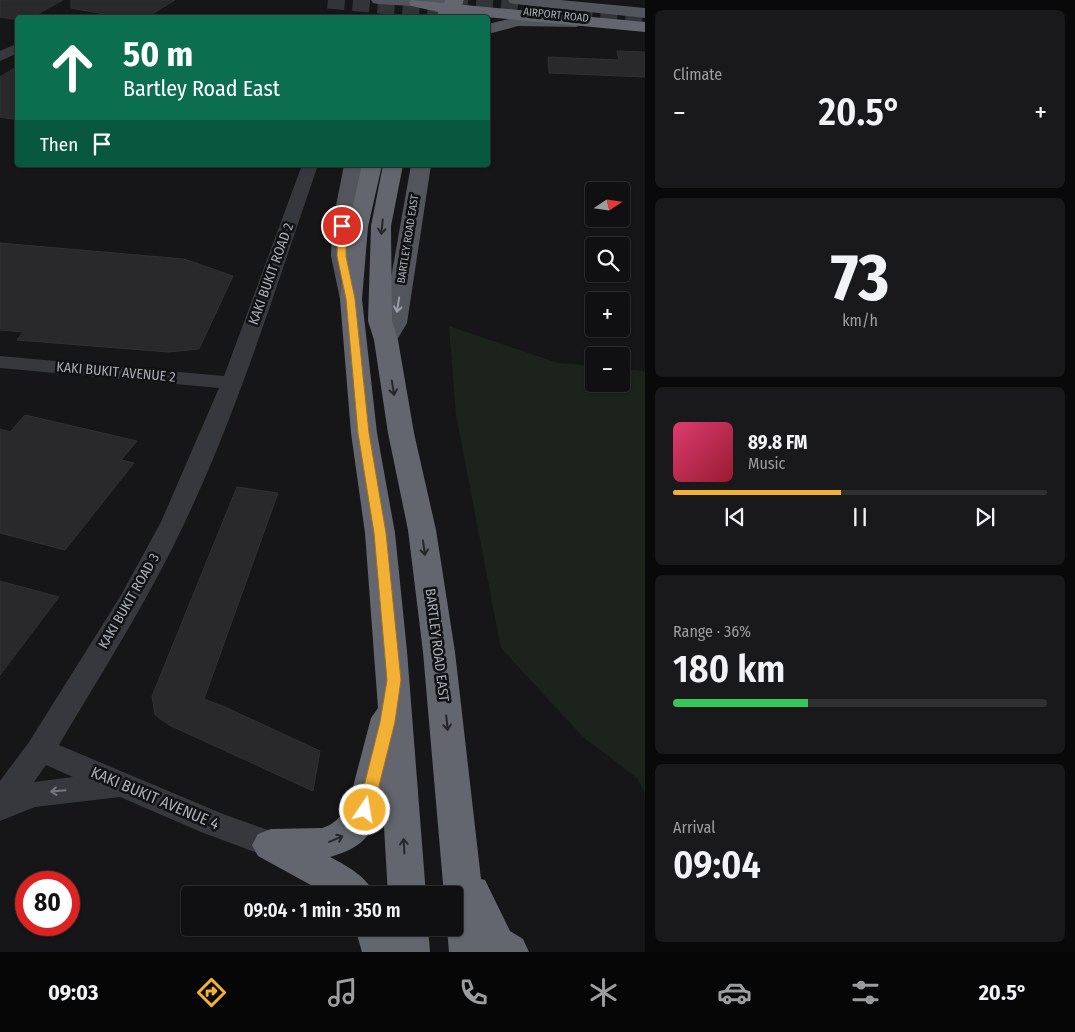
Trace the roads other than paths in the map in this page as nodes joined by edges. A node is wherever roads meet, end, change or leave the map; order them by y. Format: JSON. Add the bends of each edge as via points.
{"nodes":[{"id":1,"x":379,"y":0,"type":"edge"},
{"id":2,"x":462,"y":0,"type":"edge"},
{"id":3,"x":475,"y":0,"type":"edge"},
{"id":4,"x":515,"y":0,"type":"edge"},
{"id":5,"x":542,"y":0,"type":"edge"},
{"id":6,"x":445,"y":8,"type":"edge"},
{"id":7,"x":491,"y":9,"type":"edge"},
{"id":8,"x":414,"y":10,"type":"edge"},
{"id":9,"x":645,"y":13,"type":"edge"},
{"id":10,"x":467,"y":15,"type":"edge"},
{"id":11,"x":582,"y":15,"type":"junction"},
{"id":12,"x":645,"y":25,"type":"edge"},
{"id":13,"x":490,"y":28,"type":"edge"},
{"id":14,"x":15,"y":49,"type":"edge"},
{"id":15,"x":0,"y":57,"type":"edge"},
{"id":16,"x":309,"y":167,"type":"edge"},
{"id":17,"x":421,"y":167,"type":"edge"},
{"id":18,"x":375,"y":170,"type":"edge"},
{"id":19,"x":351,"y":299,"type":"joint"},
{"id":20,"x":386,"y":340,"type":"junction"},
{"id":21,"x":0,"y":362,"type":"edge"},
{"id":22,"x":232,"y":383,"type":"junction"},
{"id":23,"x":394,"y":680,"type":"junction"},
{"id":24,"x":40,"y":750,"type":"junction"},
{"id":25,"x":124,"y":784,"type":"junction"},
{"id":26,"x":0,"y":807,"type":"edge"},
{"id":27,"x":271,"y":845,"type":"junction"},
{"id":28,"x":462,"y":869,"type":"junction"},
{"id":29,"x":345,"y":886,"type":"edge"},
{"id":30,"x":405,"y":886,"type":"edge"},
{"id":31,"x":377,"y":936,"type":"edge"},
{"id":32,"x":409,"y":936,"type":"edge"},
{"id":33,"x":382,"y":952,"type":"edge"},
{"id":34,"x":410,"y":952,"type":"edge"},
{"id":35,"x":469,"y":952,"type":"edge"},
{"id":36,"x":509,"y":952,"type":"edge"}],
"edges":[{"from":1,"to":8,"type":"main road"},
{"from":2,"to":7,"type":"highway"},
{"from":3,"to":10,"type":"highway"},
{"from":4,"to":11,"type":"main road","name":"AIRPORT ROAD"},
{"from":5,"to":11,"type":"main road"},
{"from":6,"to":7,"type":"highway"},
{"from":6,"to":8,"type":"highway"},
{"from":7,"to":11,"type":"highway"},
{"from":7,"to":12,"type":"main road","name":"AIRPORT ROAD"},
{"from":9,"to":11,"type":"main road","name":"AIRPORT ROAD"},
{"from":11,"to":12,"type":"highway"},
{"from":11,"to":13,"type":"main road"},
{"from":14,"to":15,"type":"street"},
{"from":16,"to":22,"type":"street","name":"KAKI BUKIT ROAD 2"},
{"from":17,"to":20,"type":"main road","name":"BARTLEY ROAD EAST","one_way":true,"via":[[395,323]]},
{"from":18,"to":19,"type":"main road","name":"BARTLEY ROAD EAST","via":[[342,226],[342,256]]},
{"from":18,"to":20,"type":"highway","name":"BARTLEY ROAD EAST","one_way":true,"via":[[382,226],[380,321]]},
{"from":19,"to":23,"type":"highway","name":"BARTLEY ROAD EAST","via":[[364,433],[380,533]]},
{"from":20,"to":28,"type":"highway","name":"BARTLEY ROAD EAST","one_way":true,"via":[[422,530],[437,633]]},
{"from":21,"to":22,"type":"street","name":"KAKI BUKIT AVENUE 2"},
{"from":22,"to":24,"type":"street","name":"KAKI BUKIT ROAD 3","via":[[173,522],[145,577]]},
{"from":27,"to":23,"type":"highway","one_way":true,"via":[[322,844],[340,838],[353,828],[365,810],[388,722]]},
{"from":30,"to":23,"type":"highway","name":"BARTLEY ROAD EAST","one_way":true},
{"from":24,"to":25,"type":"street","name":"KAKI BUKIT AVENUE 4"},
{"from":24,"to":26,"type":"street","name":"KAKI BUKIT ROAD 3"},
{"from":25,"to":26,"type":"street","one_way":true,"via":[[46,792]]},
{"from":25,"to":27,"type":"street","name":"KAKI BUKIT AVENUE 4"},
{"from":27,"to":29,"type":"highway"},
{"from":28,"to":35,"type":"highway","name":"BARTLEY ROAD EAST"},
{"from":28,"to":36,"type":"highway","via":[[496,944]]},
{"from":31,"to":33,"type":"highway"},
{"from":32,"to":34,"type":"highway"}]}
